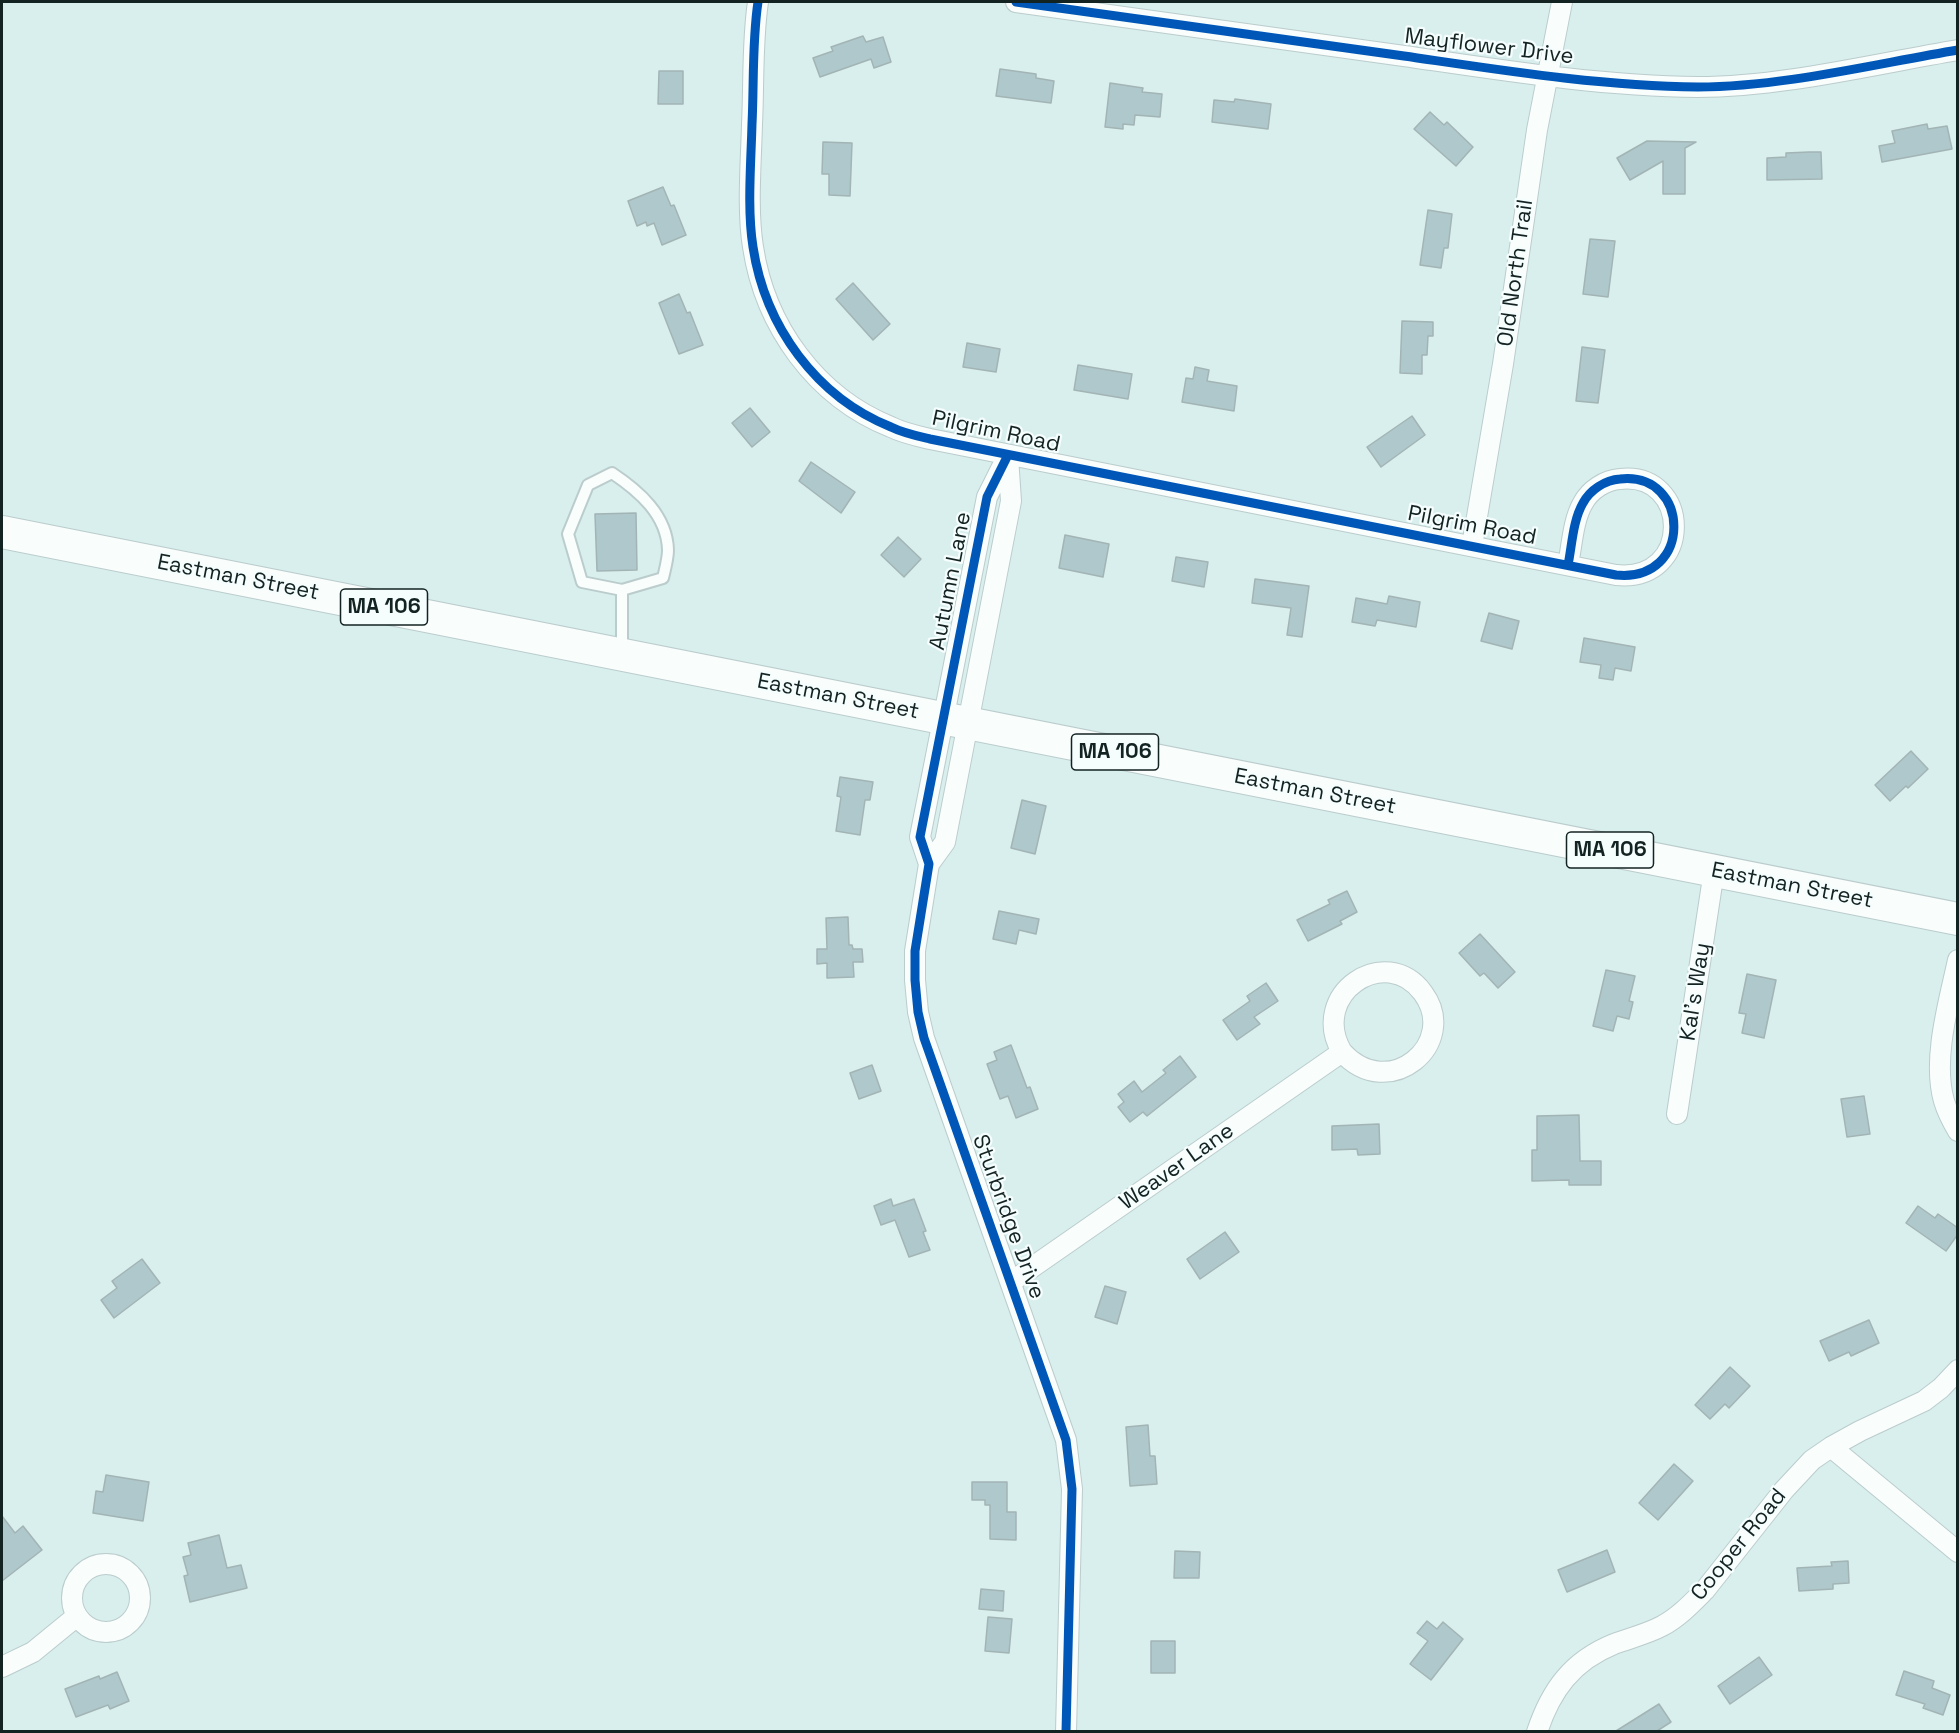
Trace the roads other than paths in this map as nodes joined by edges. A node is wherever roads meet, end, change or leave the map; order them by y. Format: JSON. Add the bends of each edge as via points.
{"nodes":[{"id":1,"x":758,"y":2,"type":"edge"},
{"id":2,"x":1016,"y":2,"type":"edge"},
{"id":3,"x":1562,"y":2,"type":"edge"},
{"id":4,"x":1958,"y":50,"type":"edge"},
{"id":5,"x":1546,"y":76,"type":"junction"},
{"id":6,"x":1008,"y":455,"type":"junction"},
{"id":7,"x":2,"y":531,"type":"edge"},
{"id":8,"x":1472,"y":546,"type":"junction"},
{"id":9,"x":1568,"y":565,"type":"junction"},
{"id":10,"x":622,"y":590,"type":"junction"},
{"id":11,"x":622,"y":655,"type":"junction"},
{"id":12,"x":955,"y":721,"type":"junction"},
{"id":13,"x":1714,"y":871,"type":"junction"},
{"id":14,"x":1958,"y":919,"type":"edge"},
{"id":15,"x":1958,"y":960,"type":"edge"},
{"id":16,"x":1342,"y":1052,"type":"junction"},
{"id":17,"x":1677,"y":1114,"type":"dead end"},
{"id":18,"x":1958,"y":1131,"type":"edge"},
{"id":19,"x":1011,"y":1282,"type":"junction"},
{"id":20,"x":1958,"y":1370,"type":"edge"},
{"id":21,"x":1831,"y":1447,"type":"junction"},
{"id":22,"x":1958,"y":1552,"type":"edge"},
{"id":23,"x":77,"y":1616,"type":"dead end"},
{"id":24,"x":2,"y":1667,"type":"edge"},
{"id":25,"x":1066,"y":1731,"type":"edge"},
{"id":26,"x":1537,"y":1731,"type":"edge"}],
"edges":[{"from":1,"to":6,"type":"street","name":"Pilgrim Road","via":[[752,245],[767,303],[785,337],[824,384],[873,420],[930,439]]},
{"from":2,"to":5,"type":"street","name":"Mayflower Drive"},
{"from":3,"to":5,"type":"street","name":"Old North Trail"},
{"from":4,"to":5,"type":"street","name":"Mayflower Drive","via":[[1789,79],[1699,87]]},
{"from":5,"to":8,"type":"street","name":"Old North Trail"},
{"from":6,"to":8,"type":"street","name":"Pilgrim Road"},
{"from":6,"to":12,"type":"street","name":"Autumn Lane","via":[[987,497]]},
{"from":7,"to":11,"type":"main road","name":"Eastman Street","number":"MA 106"},
{"from":8,"to":9,"type":"street","name":"Pilgrim Road"},
{"from":9,"to":9,"type":"street","name":"Pilgrim Road","via":[[1626,576],[1655,566],[1668,551],[1675,531],[1668,502],[1654,487],[1635,479],[1615,479],[1596,488],[1579,512]]},
{"from":10,"to":10,"type":"lane","via":[[582,582],[568,534],[588,485],[612,473],[637,489],[660,519],[668,549],[663,578]]},
{"from":10,"to":11,"type":"lane"},
{"from":11,"to":12,"type":"main road","name":"Eastman Street","number":"MA 106"},
{"from":12,"to":13,"type":"main road","name":"Eastman Street","number":"MA 106"},
{"from":12,"to":19,"type":"street","name":"Sturbridge Drive","via":[[920,837],[929,864],[915,951],[918,1012]]},
{"from":13,"to":14,"type":"main road","name":"Eastman Street","number":"MA 106"},
{"from":13,"to":17,"type":"street","name":"Kal's Way"},
{"from":15,"to":18,"type":"street","via":[[1940,1070],[1944,1101]]},
{"from":16,"to":16,"type":"street","via":[[1334,1033],[1334,1012],[1342,993],[1358,979],[1388,973],[1408,979],[1423,993],[1432,1012],[1432,1033],[1423,1052],[1408,1066],[1378,1072],[1358,1065]]},
{"from":16,"to":19,"type":"street","name":"Weaver Lane"},
{"from":19,"to":25,"type":"street","name":"Sturbridge Drive","via":[[1057,1412],[1070,1463]]},
{"from":20,"to":21,"type":"street","name":"Cooper Road","via":[[1924,1401]]},
{"from":21,"to":22,"type":"street"},
{"from":21,"to":26,"type":"street","name":"Cooper Road","via":[[1798,1474],[1693,1603],[1661,1626],[1599,1651],[1568,1675],[1547,1704]]},
{"from":23,"to":24,"type":"street","via":[[33,1652]]}]}
